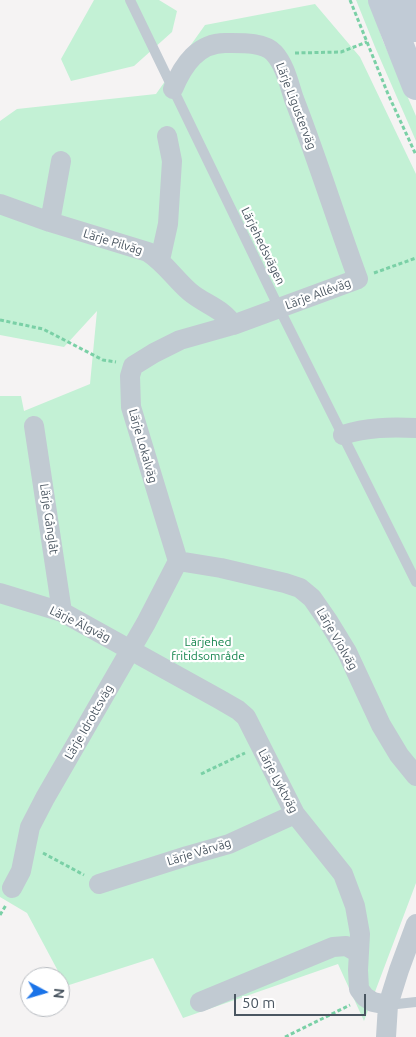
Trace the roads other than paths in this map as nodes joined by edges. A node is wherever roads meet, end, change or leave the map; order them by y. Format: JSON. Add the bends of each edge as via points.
{"nodes":[{"id":1,"x":130,"y":0,"type":"edge"},
{"id":2,"x":382,"y":0,"type":"edge"},
{"id":3,"x":405,"y":0,"type":"edge"},
{"id":4,"x":416,"y":28,"type":"edge"},
{"id":5,"x":416,"y":86,"type":"edge"},
{"id":6,"x":173,"y":89,"type":"junction"},
{"id":7,"x":167,"y":136,"type":"dead end"},
{"id":8,"x":61,"y":160,"type":"dead end"},
{"id":9,"x":0,"y":204,"type":"edge"},
{"id":10,"x":50,"y":222,"type":"junction"},
{"id":11,"x":160,"y":260,"type":"junction"},
{"id":12,"x":358,"y":279,"type":"joint"},
{"id":13,"x":279,"y":308,"type":"junction"},
{"id":14,"x":233,"y":324,"type":"junction"},
{"id":15,"x":34,"y":426,"type":"dead end"},
{"id":16,"x":416,"y":428,"type":"edge"},
{"id":17,"x":343,"y":434,"type":"junction"},
{"id":18,"x":178,"y":561,"type":"junction"},
{"id":19,"x":416,"y":582,"type":"edge"},
{"id":20,"x":0,"y":593,"type":"edge"},
{"id":21,"x":62,"y":612,"type":"junction"},
{"id":22,"x":130,"y":650,"type":"junction"},
{"id":23,"x":416,"y":776,"type":"edge"},
{"id":24,"x":295,"y":814,"type":"junction"},
{"id":25,"x":99,"y":884,"type":"road end"},
{"id":26,"x":12,"y":888,"type":"dead end"},
{"id":27,"x":415,"y":931,"type":"edge"},
{"id":28,"x":359,"y":953,"type":"junction"},
{"id":29,"x":200,"y":1002,"type":"dead end"},
{"id":30,"x":416,"y":1002,"type":"edge"},
{"id":31,"x":388,"y":1005,"type":"junction"},
{"id":32,"x":386,"y":1037,"type":"edge"}],
"edges":[{"from":1,"to":6,"type":"lane","name":"Lärjehedsvägen"},
{"from":2,"to":5,"type":"main road"},
{"from":3,"to":4,"type":"main road"},
{"from":6,"to":12,"type":"street","name":"Lärje Ligusterväg","via":[[188,61],[206,46],[242,43],[274,53],[300,114]]},
{"from":6,"to":13,"type":"lane","name":"Lärjehedsvägen"},
{"from":7,"to":11,"type":"street","via":[[172,161],[168,224]]},
{"from":8,"to":10,"type":"street"},
{"from":9,"to":10,"type":"street","name":"Lärje Pilväg"},
{"from":10,"to":11,"type":"street","name":"Lärje Pilväg","via":[[148,252]]},
{"from":11,"to":14,"type":"street","name":"Lärje Pilväg","via":[[190,293],[229,317]]},
{"from":12,"to":13,"type":"street","name":"Lärje Alléväg"},
{"from":13,"to":14,"type":"street"},
{"from":13,"to":17,"type":"lane","name":"Lärjehedsvägen"},
{"from":14,"to":18,"type":"street","name":"Lärje Lokalväg","via":[[180,340],[154,352],[134,366],[130,376],[132,408]]},
{"from":15,"to":21,"type":"street","name":"Lärje Gånglåt"},
{"from":16,"to":17,"type":"street","via":[[389,427]]},
{"from":17,"to":19,"type":"lane","name":"Lärjehedsvägen"},
{"from":18,"to":22,"type":"street","name":"Lärje Idrottsväg"},
{"from":18,"to":23,"type":"street","name":"Lärje Violväg","via":[[284,583],[300,588],[312,598],[347,652],[386,733]]},
{"from":20,"to":21,"type":"street","name":"Lärje Älgväg"},
{"from":21,"to":22,"type":"street","name":"Lärje Älgväg"},
{"from":22,"to":24,"type":"street","name":"Lärje Lyktväg","via":[[246,717]]},
{"from":22,"to":26,"type":"street","name":"Lärje Idrottsväg","via":[[30,827],[20,871]]},
{"from":24,"to":25,"type":"street","name":"Lärje Vårväg","via":[[229,844]]},
{"from":24,"to":28,"type":"street","name":"Lärje Lyktväg","via":[[343,874],[355,906],[360,934]]},
{"from":27,"to":31,"type":"street"},
{"from":28,"to":29,"type":"street","via":[[346,946],[333,947]]},
{"from":28,"to":31,"type":"street","name":"Lärje Lyktväg","via":[[359,989],[373,1002]]},
{"from":30,"to":31,"type":"lane"},
{"from":31,"to":32,"type":"street"}]}
